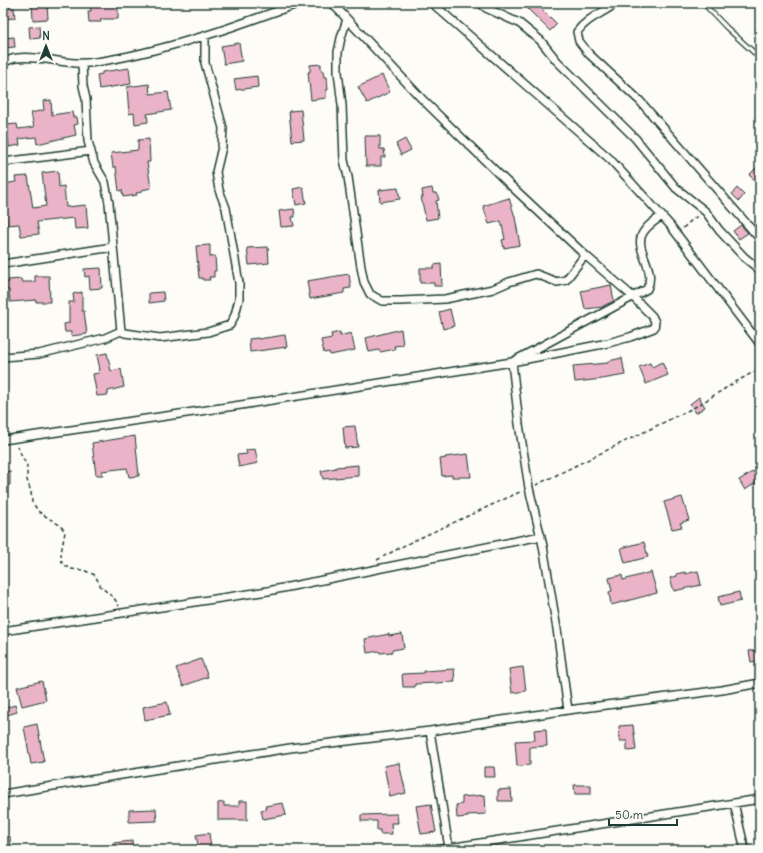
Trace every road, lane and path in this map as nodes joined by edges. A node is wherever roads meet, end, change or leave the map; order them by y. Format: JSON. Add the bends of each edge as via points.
{"nodes":[{"id":1,"x":301,"y":3,"type":"edge"},
{"id":2,"x":332,"y":3,"type":"edge"},
{"id":3,"x":432,"y":3,"type":"edge"},
{"id":4,"x":480,"y":3,"type":"edge"},
{"id":5,"x":616,"y":3,"type":"edge"},
{"id":6,"x":703,"y":3,"type":"edge"},
{"id":7,"x":347,"y":19,"type":"junction"},
{"id":8,"x":205,"y":36,"type":"junction"},
{"id":9,"x":760,"y":58,"type":"edge"},
{"id":10,"x":3,"y":63,"type":"edge"},
{"id":11,"x":82,"y":63,"type":"junction"},
{"id":12,"x":91,"y":151,"type":"junction"},
{"id":13,"x":3,"y":162,"type":"edge"},
{"id":14,"x":706,"y":212,"type":"junction"},
{"id":15,"x":662,"y":216,"type":"junction"},
{"id":16,"x":677,"y":234,"type":"junction"},
{"id":17,"x":760,"y":239,"type":"edge"},
{"id":18,"x":113,"y":247,"type":"junction"},
{"id":19,"x":585,"y":256,"type":"junction"},
{"id":20,"x":3,"y":264,"type":"edge"},
{"id":21,"x":760,"y":270,"type":"edge"},
{"id":22,"x":632,"y":296,"type":"junction"},
{"id":23,"x":121,"y":331,"type":"junction"},
{"id":24,"x":760,"y":344,"type":"edge"},
{"id":25,"x":3,"y":357,"type":"edge"},
{"id":26,"x":512,"y":362,"type":"junction"},
{"id":27,"x":760,"y":369,"type":"edge"},
{"id":28,"x":14,"y":438,"type":"junction"},
{"id":29,"x":3,"y":440,"type":"edge"},
{"id":30,"x":529,"y":488,"type":"junction"},
{"id":31,"x":541,"y":536,"type":"junction"},
{"id":32,"x":375,"y":561,"type":"dead end"},
{"id":33,"x":124,"y":613,"type":"junction"},
{"id":34,"x":3,"y":631,"type":"edge"},
{"id":35,"x":760,"y":683,"type":"edge"},
{"id":36,"x":568,"y":710,"type":"junction"},
{"id":37,"x":430,"y":731,"type":"junction"},
{"id":38,"x":3,"y":794,"type":"edge"},
{"id":39,"x":760,"y":799,"type":"edge"},
{"id":40,"x":734,"y":804,"type":"junction"},
{"id":41,"x":449,"y":848,"type":"junction"},
{"id":42,"x":436,"y":850,"type":"edge"},
{"id":43,"x":745,"y":850,"type":"edge"}],
"edges":[{"from":1,"to":8,"type":"street"},
{"from":2,"to":7,"type":"street"},
{"from":3,"to":15,"type":"street","via":[[610,160]]},
{"from":4,"to":14,"type":"street","via":[[519,23],[540,40],[635,138],[676,188]]},
{"from":5,"to":17,"type":"street","via":[[583,24],[577,32],[580,42],[640,101]]},
{"from":6,"to":9,"type":"lane"},
{"from":7,"to":19,"type":"street","via":[[422,99]]},
{"from":7,"to":19,"type":"street","via":[[338,52],[344,160],[361,267],[370,294],[382,300],[445,299],[487,290],[536,274],[556,282],[566,280]]},
{"from":8,"to":11,"type":"street","via":[[123,57]]},
{"from":8,"to":23,"type":"street","via":[[205,63],[222,128],[222,147],[216,172],[226,208],[239,283],[239,300],[235,316],[230,325],[208,332],[160,338],[125,334]]},
{"from":10,"to":11,"type":"street","via":[[16,58],[36,58]]},
{"from":11,"to":12,"type":"street"},
{"from":12,"to":13,"type":"street"},
{"from":12,"to":18,"type":"street","via":[[104,182]]},
{"from":14,"to":16,"type":"path","via":[[693,219]]},
{"from":14,"to":21,"type":"street","via":[[744,257]]},
{"from":15,"to":16,"type":"street"},
{"from":15,"to":22,"type":"street","via":[[642,233],[640,241],[643,256],[649,267],[650,283],[647,289]]},
{"from":16,"to":24,"type":"street"},
{"from":18,"to":20,"type":"street"},
{"from":18,"to":23,"type":"street"},
{"from":19,"to":22,"type":"street"},
{"from":22,"to":26,"type":"street"},
{"from":22,"to":26,"type":"street","via":[[652,316],[654,328],[608,343]]},
{"from":23,"to":25,"type":"street","via":[[105,338],[39,354]]},
{"from":26,"to":28,"type":"street"},
{"from":26,"to":30,"type":"street"},
{"from":27,"to":30,"type":"path","via":[[695,406]]},
{"from":28,"to":29,"type":"street"},
{"from":28,"to":33,"type":"path","via":[[27,466],[32,502],[38,512],[61,526],[65,532],[62,563],[70,569],[83,570],[95,575],[101,587],[114,598]]},
{"from":30,"to":31,"type":"street"},
{"from":30,"to":32,"type":"path"},
{"from":31,"to":33,"type":"street","via":[[268,591]]},
{"from":31,"to":36,"type":"street"},
{"from":33,"to":34,"type":"street"},
{"from":35,"to":36,"type":"street"},
{"from":36,"to":37,"type":"street"},
{"from":37,"to":38,"type":"street","via":[[290,748]]},
{"from":37,"to":41,"type":"street"},
{"from":39,"to":40,"type":"street"},
{"from":40,"to":41,"type":"street"},
{"from":40,"to":43,"type":"street"},
{"from":41,"to":42,"type":"street"}]}
